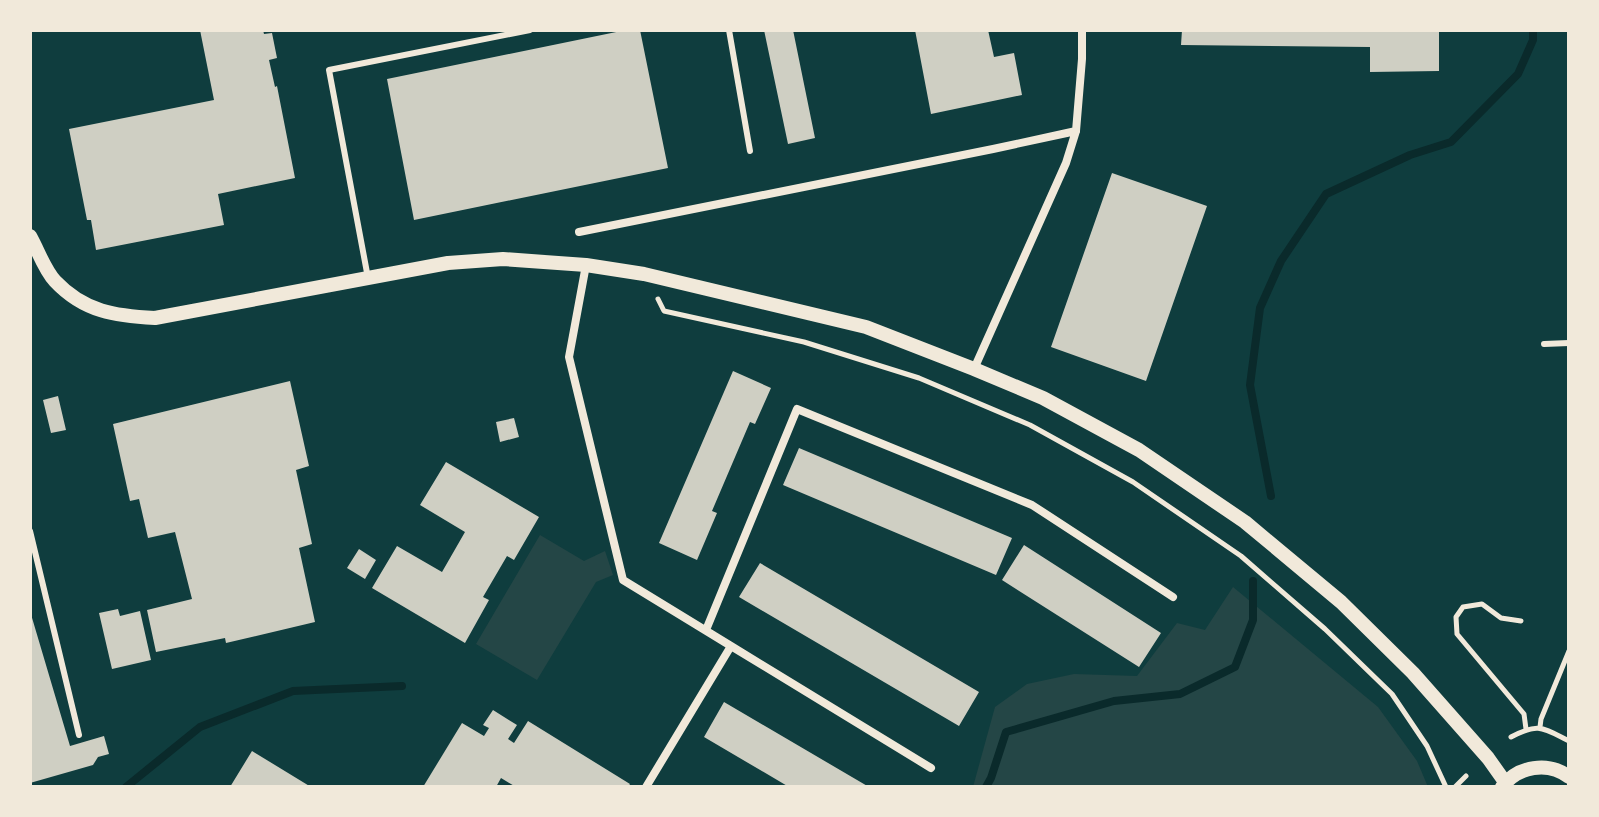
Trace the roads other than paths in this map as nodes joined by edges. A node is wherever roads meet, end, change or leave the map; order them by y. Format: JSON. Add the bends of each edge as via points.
{"nodes":[{"id":1,"x":530,"y":30,"type":"edge"},
{"id":2,"x":729,"y":30,"type":"edge"},
{"id":3,"x":1082,"y":30,"type":"edge"},
{"id":4,"x":1076,"y":131,"type":"junction"},
{"id":5,"x":750,"y":151,"type":"dead end"},
{"id":6,"x":579,"y":232,"type":"dead end"},
{"id":7,"x":30,"y":236,"type":"edge"},
{"id":8,"x":586,"y":265,"type":"junction"},
{"id":9,"x":368,"y":278,"type":"junction"},
{"id":10,"x":1569,"y":343,"type":"edge"},
{"id":11,"x":1544,"y":344,"type":"dead end"},
{"id":12,"x":974,"y":369,"type":"junction"},
{"id":13,"x":30,"y":531,"type":"edge"},
{"id":14,"x":1173,"y":597,"type":"dead end"},
{"id":15,"x":706,"y":630,"type":"junction"},
{"id":16,"x":731,"y":646,"type":"junction"},
{"id":17,"x":79,"y":735,"type":"dead end"},
{"id":18,"x":931,"y":768,"type":"dead end"},
{"id":19,"x":1569,"y":777,"type":"edge"},
{"id":20,"x":1503,"y":785,"type":"edge"},
{"id":21,"x":646,"y":787,"type":"edge"}],
"edges":[{"from":1,"to":9,"type":"lane","via":[[329,70]]},
{"from":2,"to":5,"type":"lane"},
{"from":3,"to":4,"type":"street"},
{"from":4,"to":6,"type":"street"},
{"from":4,"to":12,"type":"street"},
{"from":7,"to":9,"type":"street","via":[[54,280],[83,304],[119,316],[155,318]]},
{"from":8,"to":9,"type":"street","via":[[503,259]]},
{"from":8,"to":12,"type":"street","via":[[866,327]]},
{"from":8,"to":15,"type":"street","via":[[569,357],[623,580]]},
{"from":10,"to":11,"type":"lane"},
{"from":12,"to":20,"type":"street","via":[[1043,398],[1139,450],[1245,522],[1341,602],[1413,673],[1488,758]]},
{"from":13,"to":17,"type":"lane"},
{"from":14,"to":15,"type":"street","via":[[1032,505],[797,409]]},
{"from":15,"to":16,"type":"street"},
{"from":16,"to":18,"type":"street"},
{"from":16,"to":21,"type":"street"},
{"from":19,"to":20,"type":"street","via":[[1532,768]]}]}
